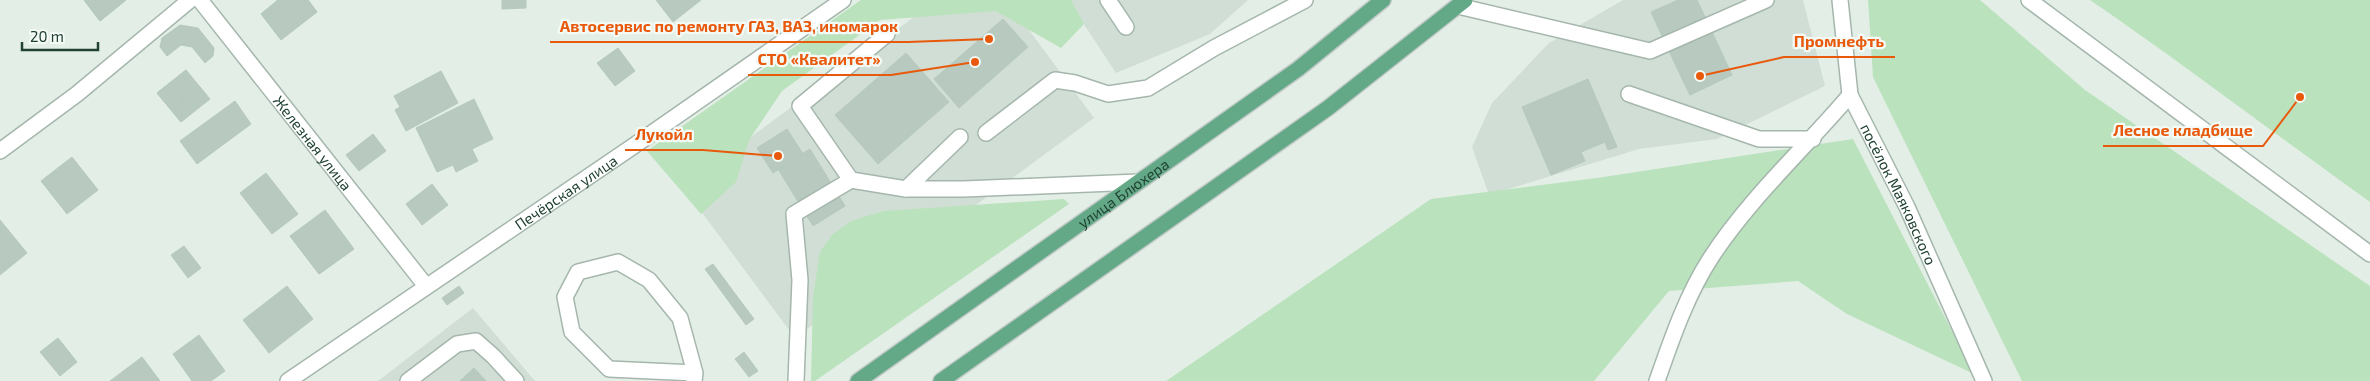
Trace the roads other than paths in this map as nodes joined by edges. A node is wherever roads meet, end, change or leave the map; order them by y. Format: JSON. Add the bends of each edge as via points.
{"nodes":[{"id":1,"x":190,"y":0,"type":"edge"},
{"id":2,"x":200,"y":0,"type":"edge"},
{"id":3,"x":843,"y":0,"type":"edge"},
{"id":4,"x":1108,"y":0,"type":"edge"},
{"id":5,"x":1305,"y":0,"type":"edge"},
{"id":6,"x":1383,"y":0,"type":"edge"},
{"id":7,"x":1766,"y":0,"type":"edge"},
{"id":8,"x":1840,"y":0,"type":"edge"},
{"id":9,"x":2029,"y":0,"type":"edge"},
{"id":10,"x":1462,"y":3,"type":"edge"},
{"id":11,"x":1126,"y":27,"type":"dead end"},
{"id":12,"x":887,"y":34,"type":"dead end"},
{"id":13,"x":1629,"y":94,"type":"dead end"},
{"id":14,"x":1850,"y":95,"type":"junction"},
{"id":15,"x":986,"y":133,"type":"dead end"},
{"id":16,"x":960,"y":137,"type":"dead end"},
{"id":17,"x":1813,"y":139,"type":"junction"},
{"id":18,"x":0,"y":151,"type":"edge"},
{"id":19,"x":851,"y":180,"type":"junction"},
{"id":20,"x":1138,"y":182,"type":"junction"},
{"id":21,"x":906,"y":189,"type":"junction"},
{"id":22,"x":2370,"y":254,"type":"edge"},
{"id":23,"x":426,"y":286,"type":"junction"},
{"id":24,"x":695,"y":377,"type":"edge"},
{"id":25,"x":288,"y":381,"type":"edge"},
{"id":26,"x":408,"y":381,"type":"edge"},
{"id":27,"x":516,"y":381,"type":"edge"},
{"id":28,"x":796,"y":381,"type":"edge"},
{"id":29,"x":858,"y":381,"type":"edge"},
{"id":30,"x":942,"y":381,"type":"edge"},
{"id":31,"x":1657,"y":381,"type":"edge"},
{"id":32,"x":1984,"y":381,"type":"edge"}],
"edges":[{"from":1,"to":18,"type":"street","via":[[77,94]]},
{"from":2,"to":23,"type":"street","name":"Железная улица"},
{"from":3,"to":23,"type":"street","name":"Печёрская улица"},
{"from":4,"to":11,"type":"street"},
{"from":5,"to":15,"type":"street","via":[[1214,48],[1148,88],[1108,94],[1055,80]]},
{"from":6,"to":20,"type":"main road","name":"улица Блюхера","via":[[1298,69]]},
{"from":7,"to":10,"type":"street","via":[[1650,51]]},
{"from":8,"to":14,"type":"street","name":"посёлок Маяковского"},
{"from":9,"to":22,"type":"street"},
{"from":10,"to":30,"type":"main road","via":[[1328,108]]},
{"from":12,"to":19,"type":"street","via":[[800,106]]},
{"from":13,"to":17,"type":"street","via":[[1759,139]]},
{"from":14,"to":17,"type":"street"},
{"from":14,"to":32,"type":"street","name":"посёлок Маяковского","via":[[1907,208]]},
{"from":16,"to":21,"type":"street"},
{"from":17,"to":31,"type":"street","via":[[1755,201],[1712,256],[1692,290]]},
{"from":19,"to":21,"type":"street"},
{"from":19,"to":28,"type":"street","via":[[794,214],[800,280]]},
{"from":20,"to":21,"type":"street"},
{"from":20,"to":29,"type":"main road","name":"улица Блюхера"},
{"from":23,"to":25,"type":"street","name":"Печёрская улица"},
{"from":24,"to":24,"type":"street","via":[[680,318],[649,280],[618,262],[578,272],[565,297],[572,332],[609,369]]},
{"from":26,"to":27,"type":"street","via":[[457,344],[476,341]]}]}
